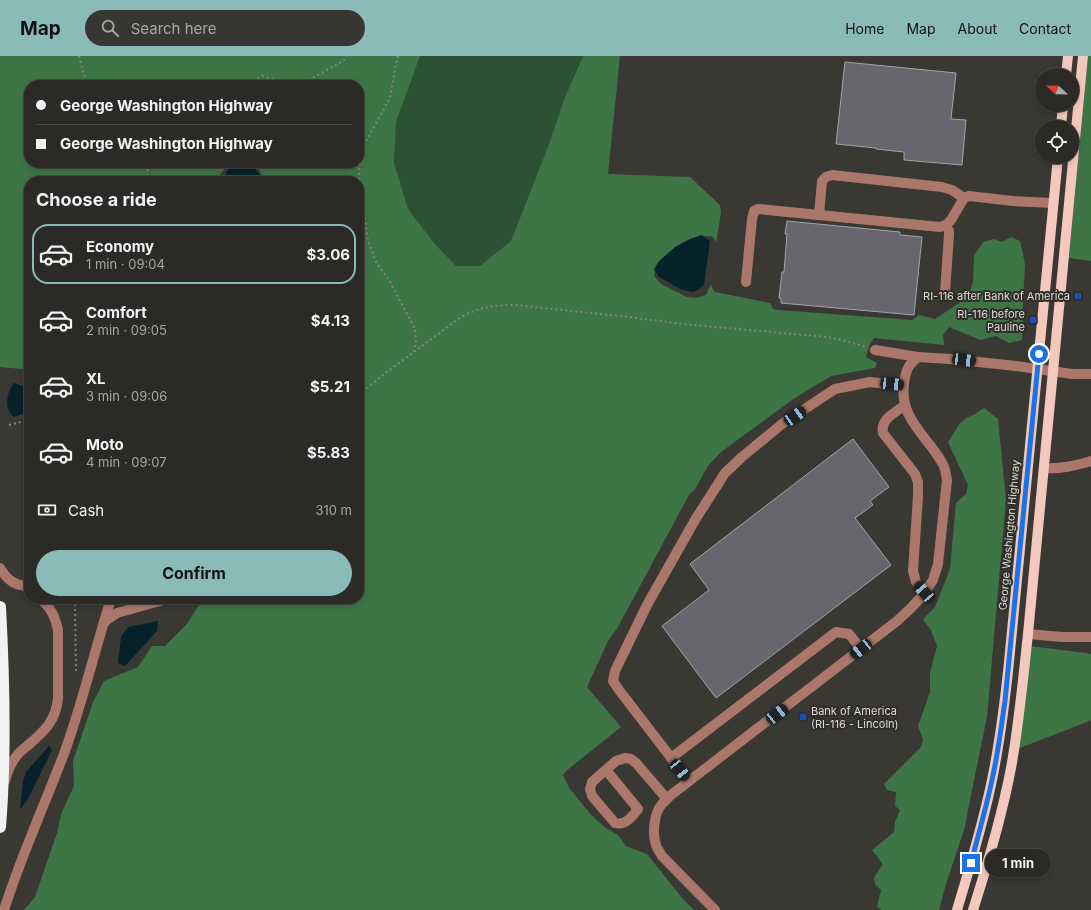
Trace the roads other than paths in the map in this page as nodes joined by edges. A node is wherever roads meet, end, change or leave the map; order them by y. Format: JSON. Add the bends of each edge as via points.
{"nodes":[{"id":1,"x":1068,"y":56,"type":"edge"},
{"id":2,"x":1083,"y":56,"type":"edge"},
{"id":3,"x":1067,"y":68,"type":"edge"},
{"id":4,"x":1057,"y":164,"type":"edge"},
{"id":5,"x":964,"y":198,"type":"junction"},
{"id":6,"x":1054,"y":203,"type":"junction"},
{"id":7,"x":1069,"y":205,"type":"junction"},
{"id":8,"x":819,"y":215,"type":"junction"},
{"id":9,"x":946,"y":225,"type":"junction"},
{"id":10,"x":746,"y":282,"type":"dead end"},
{"id":11,"x":945,"y":292,"type":"dead end"},
{"id":12,"x":875,"y":350,"type":"road end"},
{"id":13,"x":918,"y":357,"type":"junction"},
{"id":14,"x":1038,"y":369,"type":"junction"},
{"id":15,"x":1053,"y":371,"type":"junction"},
{"id":16,"x":1091,"y":374,"type":"edge"},
{"id":17,"x":904,"y":386,"type":"junction"},
{"id":18,"x":905,"y":405,"type":"junction"},
{"id":19,"x":1091,"y":461,"type":"edge"},
{"id":20,"x":1044,"y":468,"type":"junction"},
{"id":21,"x":0,"y":568,"type":"edge"},
{"id":22,"x":14,"y":584,"type":"junction"},
{"id":23,"x":24,"y":586,"type":"edge"},
{"id":24,"x":24,"y":589,"type":"edge"},
{"id":25,"x":924,"y":592,"type":"junction"},
{"id":26,"x":46,"y":604,"type":"edge"},
{"id":27,"x":109,"y":604,"type":"edge"},
{"id":28,"x":150,"y":604,"type":"edge"},
{"id":29,"x":0,"y":607,"type":"edge"},
{"id":30,"x":102,"y":627,"type":"junction"},
{"id":31,"x":1028,"y":634,"type":"junction"},
{"id":32,"x":1091,"y":637,"type":"edge"},
{"id":33,"x":861,"y":649,"type":"junction"},
{"id":34,"x":671,"y":758,"type":"junction"},
{"id":35,"x":606,"y":770,"type":"junction"},
{"id":36,"x":689,"y":781,"type":"junction"},
{"id":37,"x":2,"y":795,"type":"junction"},
{"id":38,"x":667,"y":799,"type":"junction"},
{"id":39,"x":0,"y":827,"type":"edge"},
{"id":40,"x":4,"y":910,"type":"edge"},
{"id":41,"x":715,"y":910,"type":"edge"},
{"id":42,"x":957,"y":910,"type":"edge"},
{"id":43,"x":973,"y":910,"type":"edge"}],
"edges":[{"from":1,"to":3,"type":"main road"},
{"from":2,"to":7,"type":"main road"},
{"from":4,"to":6,"type":"main road","name":"George Washington Highway"},
{"from":5,"to":6,"type":"street","via":[[970,196]]},
{"from":5,"to":8,"type":"street","via":[[942,187],[832,175],[822,181]]},
{"from":5,"to":9,"type":"street"},
{"from":6,"to":7,"type":"main road"},
{"from":6,"to":14,"type":"main road","name":"George Washington Highway"},
{"from":7,"to":15,"type":"main road"},
{"from":8,"to":9,"type":"street","via":[[940,227]]},
{"from":8,"to":10,"type":"street","via":[[762,209],[754,211]]},
{"from":9,"to":11,"type":"street","via":[[950,235]]},
{"from":12,"to":13,"type":"street"},
{"from":13,"to":14,"type":"street"},
{"from":13,"to":17,"type":"street","via":[[909,364]]},
{"from":14,"to":15,"type":"street"},
{"from":14,"to":42,"type":"main road","name":"George Washington Highway","via":[[1000,734],[983,818]]},
{"from":15,"to":16,"type":"street"},
{"from":15,"to":20,"type":"main road"},
{"from":17,"to":18,"type":"street"},
{"from":17,"to":34,"type":"street","via":[[870,382],[835,389],[782,424],[742,457],[725,474],[695,520],[647,605],[614,671],[614,681],[618,690]]},
{"from":18,"to":25,"type":"street","via":[[911,421],[938,456],[947,480],[938,564],[933,580]]},
{"from":18,"to":25,"type":"street","via":[[884,420],[882,427],[918,482],[913,571],[916,582]]},
{"from":19,"to":20,"type":"street","via":[[1067,468]]},
{"from":20,"to":31,"type":"main road"},
{"from":21,"to":22,"type":"street"},
{"from":22,"to":23,"type":"street"},
{"from":22,"to":24,"type":"street"},
{"from":25,"to":33,"type":"street","via":[[897,621]]},
{"from":26,"to":37,"type":"street","via":[[56,620],[58,630],[58,706],[50,724],[15,758],[6,776]]},
{"from":27,"to":30,"type":"street"},
{"from":28,"to":30,"type":"street","via":[[118,613],[108,619]]},
{"from":29,"to":37,"type":"highway","via":[[4,708]]},
{"from":30,"to":40,"type":"street","via":[[65,749]]},
{"from":31,"to":32,"type":"street"},
{"from":31,"to":43,"type":"main road","via":[[1009,776],[996,834]]},
{"from":33,"to":34,"type":"street","via":[[849,634],[836,632]]},
{"from":33,"to":36,"type":"street"},
{"from":34,"to":36,"type":"street"},
{"from":35,"to":35,"type":"street","via":[[592,782],[592,796],[615,823],[625,823],[638,809]]},
{"from":35,"to":38,"type":"street","via":[[616,761],[631,759]]},
{"from":36,"to":38,"type":"street"},
{"from":37,"to":39,"type":"highway"},
{"from":38,"to":41,"type":"street","via":[[661,805],[655,819],[655,844],[662,856]]}]}
